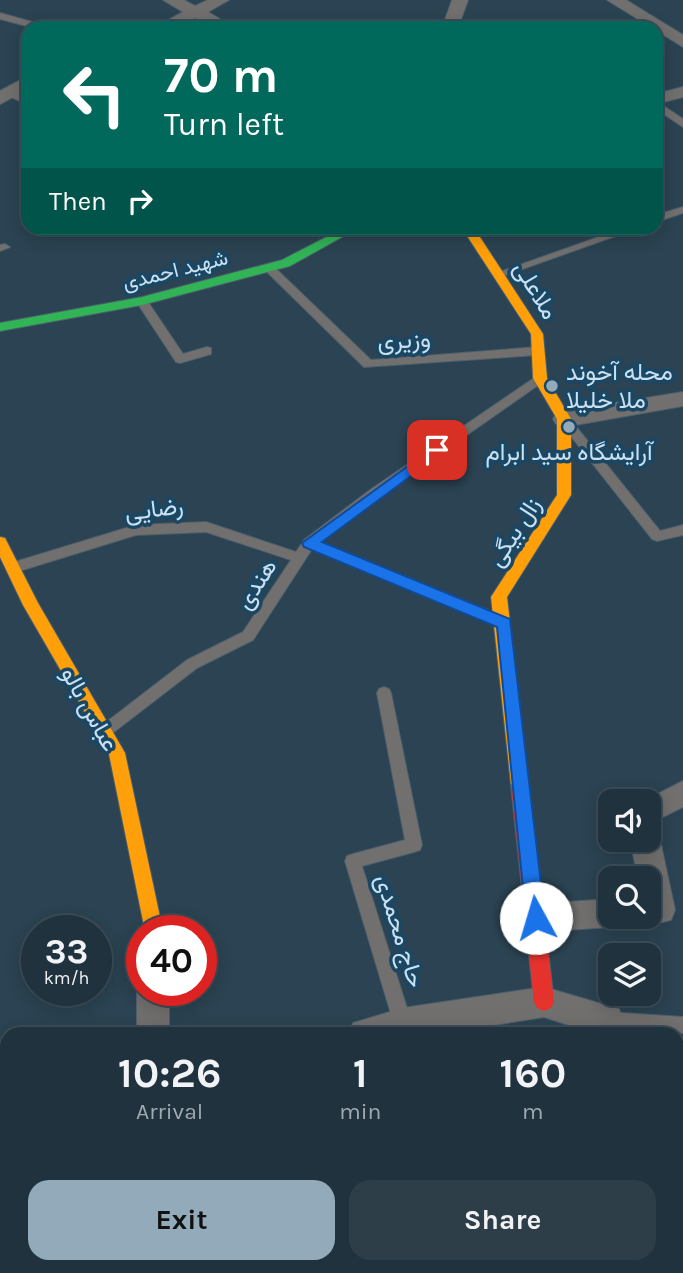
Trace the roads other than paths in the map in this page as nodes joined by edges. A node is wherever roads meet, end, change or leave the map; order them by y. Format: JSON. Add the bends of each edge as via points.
{"nodes":[{"id":1,"x":171,"y":0,"type":"edge"},
{"id":2,"x":221,"y":0,"type":"edge"},
{"id":3,"x":615,"y":0,"type":"edge"},
{"id":4,"x":455,"y":1,"type":"edge"},
{"id":5,"x":197,"y":12,"type":"junction"},
{"id":6,"x":0,"y":16,"type":"edge"},
{"id":7,"x":177,"y":21,"type":"edge"},
{"id":8,"x":214,"y":21,"type":"edge"},
{"id":9,"x":451,"y":21,"type":"edge"},
{"id":10,"x":649,"y":21,"type":"edge"},
{"id":11,"x":21,"y":22,"type":"edge"},
{"id":12,"x":663,"y":30,"type":"edge"},
{"id":13,"x":683,"y":42,"type":"edge"},
{"id":14,"x":21,"y":86,"type":"edge"},
{"id":15,"x":683,"y":92,"type":"edge"},
{"id":16,"x":5,"y":96,"type":"edge"},
{"id":17,"x":663,"y":99,"type":"edge"},
{"id":18,"x":663,"y":108,"type":"edge"},
{"id":19,"x":683,"y":124,"type":"edge"},
{"id":20,"x":683,"y":210,"type":"edge"},
{"id":21,"x":663,"y":217,"type":"edge"},
{"id":22,"x":339,"y":235,"type":"edge"},
{"id":23,"x":473,"y":235,"type":"edge"},
{"id":24,"x":613,"y":235,"type":"edge"},
{"id":25,"x":269,"y":268,"type":"junction"},
{"id":26,"x":499,"y":274,"type":"junction"},
{"id":27,"x":142,"y":301,"type":"junction"},
{"id":28,"x":0,"y":327,"type":"edge"},
{"id":29,"x":207,"y":351,"type":"dead end"},
{"id":30,"x":538,"y":351,"type":"junction"},
{"id":31,"x":540,"y":378,"type":"junction"},
{"id":32,"x":683,"y":399,"type":"edge"},
{"id":33,"x":564,"y":419,"type":"junction"},
{"id":34,"x":683,"y":530,"type":"edge"},
{"id":35,"x":0,"y":542,"type":"edge"},
{"id":36,"x":310,"y":543,"type":"junction"},
{"id":37,"x":300,"y":558,"type":"junction"},
{"id":38,"x":13,"y":568,"type":"junction"},
{"id":39,"x":505,"y":624,"type":"junction"},
{"id":40,"x":384,"y":693,"type":"dead end"},
{"id":41,"x":104,"y":732,"type":"junction"},
{"id":42,"x":683,"y":793,"type":"edge"},
{"id":43,"x":661,"y":805,"type":"edge"},
{"id":44,"x":151,"y":915,"type":"edge"},
{"id":45,"x":598,"y":915,"type":"edge"},
{"id":46,"x":536,"y":918,"type":"junction"},
{"id":47,"x":544,"y":1002,"type":"junction"},
{"id":48,"x":153,"y":1006,"type":"edge"},
{"id":49,"x":403,"y":1024,"type":"junction"},
{"id":50,"x":683,"y":1025,"type":"edge"},
{"id":51,"x":153,"y":1027,"type":"edge"},
{"id":52,"x":392,"y":1027,"type":"edge"},
{"id":53,"x":610,"y":1027,"type":"edge"}],
"edges":[{"from":1,"to":5,"type":"street"},
{"from":2,"to":5,"type":"street"},
{"from":3,"to":10,"type":"street"},
{"from":4,"to":9,"type":"street"},
{"from":5,"to":7,"type":"street"},
{"from":5,"to":8,"type":"street"},
{"from":6,"to":11,"type":"lane"},
{"from":12,"to":13,"type":"street"},
{"from":14,"to":16,"type":"street"},
{"from":15,"to":17,"type":"street"},
{"from":18,"to":19,"type":"lane"},
{"from":20,"to":21,"type":"lane"},
{"from":22,"to":25,"type":"street","name":"شهید احمدی"},
{"from":23,"to":26,"type":"street","name":"ملاعلی"},
{"from":24,"to":26,"type":"lane"},
{"from":25,"to":27,"type":"street","name":"شهید احمدی"},
{"from":25,"to":30,"type":"lane","name":"وزیری","via":[[368,364]]},
{"from":26,"to":30,"type":"street","name":"ملاعلی","via":[[537,334]]},
{"from":27,"to":28,"type":"street","name":"شهید احمدی"},
{"from":27,"to":29,"type":"lane","via":[[180,359]]},
{"from":30,"to":31,"type":"street","name":"ملاعلی"},
{"from":31,"to":33,"type":"street","name":"ملاعلی"},
{"from":31,"to":36,"type":"lane","name":"هندی","via":[[375,492]]},
{"from":32,"to":33,"type":"street"},
{"from":33,"to":34,"type":"lane","via":[[657,536]]},
{"from":33,"to":39,"type":"street","name":"زال بیگی","via":[[564,495],[499,597]]},
{"from":35,"to":38,"type":"street","name":"عباس بالو"},
{"from":36,"to":37,"type":"lane","name":"هندی"},
{"from":36,"to":39,"type":"lane"},
{"from":37,"to":38,"type":"lane","name":"رضایی","via":[[206,527],[136,530]]},
{"from":37,"to":41,"type":"lane","name":"هندی","via":[[248,636],[192,664]]},
{"from":38,"to":41,"type":"street","name":"عباس بالو"},
{"from":39,"to":46,"type":"street","name":"زال بیگی"},
{"from":40,"to":49,"type":"lane","name":"حاج محمدی","via":[[414,845],[353,861]]},
{"from":41,"to":44,"type":"street","name":"عباس بالو","via":[[117,753]]},
{"from":42,"to":43,"type":"street"},
{"from":45,"to":46,"type":"street"},
{"from":46,"to":47,"type":"street","name":"زال بیگی"},
{"from":47,"to":49,"type":"street"},
{"from":47,"to":53,"type":"street"},
{"from":48,"to":51,"type":"street"},
{"from":49,"to":52,"type":"street"},
{"from":50,"to":53,"type":"lane"}]}
